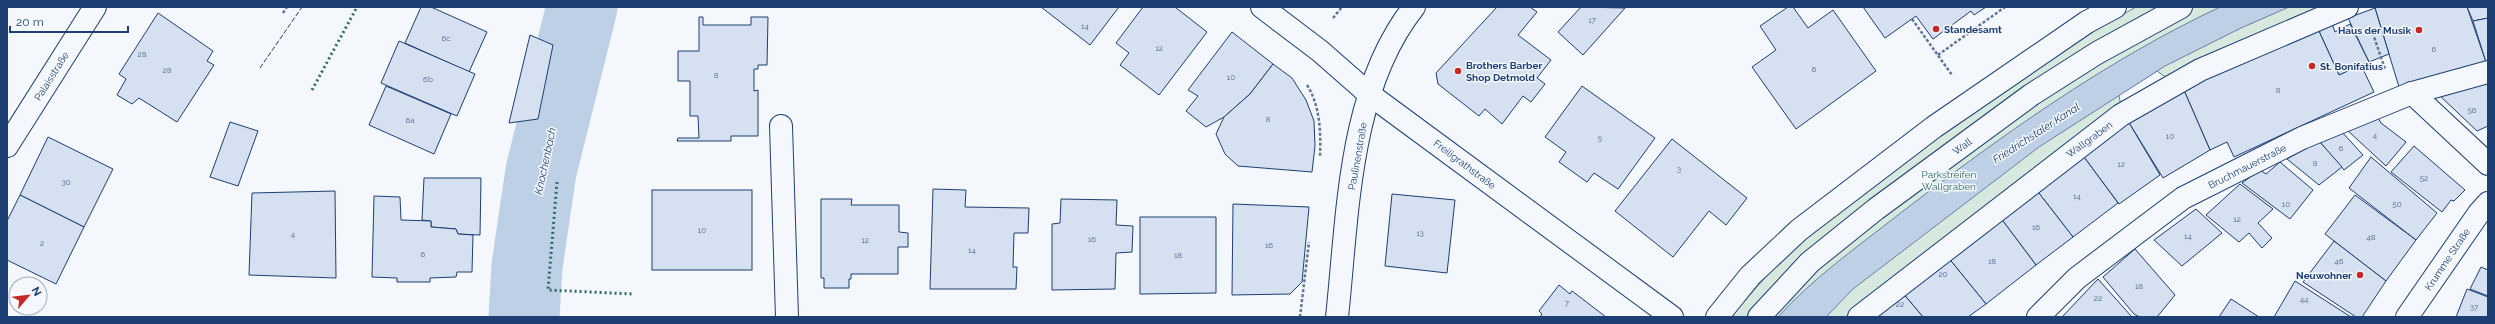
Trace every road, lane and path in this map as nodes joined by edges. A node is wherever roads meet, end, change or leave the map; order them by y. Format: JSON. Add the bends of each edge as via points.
{"nodes":[{"id":1,"x":95,"y":7,"type":"edge"},
{"id":2,"x":287,"y":7,"type":"edge"},
{"id":3,"x":1262,"y":7,"type":"edge"},
{"id":4,"x":1342,"y":7,"type":"edge"},
{"id":5,"x":1414,"y":7,"type":"edge"},
{"id":6,"x":2005,"y":7,"type":"edge"},
{"id":7,"x":2115,"y":7,"type":"edge"},
{"id":8,"x":2347,"y":7,"type":"edge"},
{"id":9,"x":2169,"y":10,"type":"edge"},
{"id":10,"x":283,"y":13,"type":"dead end"},
{"id":11,"x":1333,"y":18,"type":"dead end"},
{"id":12,"x":1912,"y":19,"type":"dead end"},
{"id":13,"x":2369,"y":25,"type":"dead end"},
{"id":14,"x":1938,"y":55,"type":"junction"},
{"id":15,"x":2381,"y":57,"type":"dead end"},
{"id":16,"x":2488,"y":72,"type":"edge"},
{"id":17,"x":1307,"y":85,"type":"dead end"},
{"id":18,"x":2412,"y":93,"type":"junction"},
{"id":19,"x":1369,"y":94,"type":"junction"},
{"id":20,"x":1970,"y":102,"type":"junction"},
{"id":21,"x":781,"y":126,"type":"dead end"},
{"id":22,"x":7,"y":146,"type":"edge"},
{"id":23,"x":1319,"y":163,"type":"dead end"},
{"id":24,"x":2488,"y":164,"type":"edge"},
{"id":25,"x":2488,"y":203,"type":"edge"},
{"id":26,"x":1310,"y":240,"type":"dead end"},
{"id":27,"x":787,"y":317,"type":"edge"},
{"id":28,"x":1300,"y":317,"type":"edge"},
{"id":29,"x":1337,"y":317,"type":"edge"},
{"id":30,"x":1672,"y":317,"type":"edge"},
{"id":31,"x":1717,"y":317,"type":"edge"},
{"id":32,"x":1760,"y":317,"type":"edge"},
{"id":33,"x":1859,"y":317,"type":"edge"},
{"id":34,"x":2038,"y":317,"type":"edge"},
{"id":35,"x":2407,"y":317,"type":"edge"}],
"edges":[{"from":1,"to":22,"type":"street","name":"Palaisstraße"},
{"from":2,"to":10,"type":"path"},
{"from":3,"to":19,"type":"street","name":"Freiligrathstraße","via":[[1320,51]]},
{"from":4,"to":11,"type":"path"},
{"from":5,"to":19,"type":"street","name":"Paulinenstraße","via":[[1392,41]]},
{"from":6,"to":14,"type":"path"},
{"from":7,"to":20,"type":"street","via":[[2087,22]]},
{"from":8,"to":33,"type":"street","name":"Wallgraben","via":[[2200,70],[2121,115]]},
{"from":9,"to":32,"type":"street","name":"Wall","via":[[2031,95],[1876,209],[1810,262]]},
{"from":12,"to":14,"type":"path"},
{"from":13,"to":15,"type":"path"},
{"from":14,"to":20,"type":"path"},
{"from":16,"to":18,"type":"street","name":"Bruchmauerstraße"},
{"from":17,"to":23,"type":"path","via":[[1314,96],[1320,136]]},
{"from":18,"to":24,"type":"street"},
{"from":18,"to":34,"type":"street","name":"Bruchmauerstraße","via":[[2302,138],[2183,198],[2077,278]]},
{"from":19,"to":29,"type":"street","name":"Paulinenstraße","via":[[1353,166]]},
{"from":19,"to":30,"type":"street","name":"Freiligrathstraße"},
{"from":20,"to":31,"type":"street","via":[[1799,230],[1750,276]]},
{"from":21,"to":27,"type":"street"},
{"from":25,"to":35,"type":"street","name":"Krumme Straße"},
{"from":26,"to":28,"type":"path"}]}
